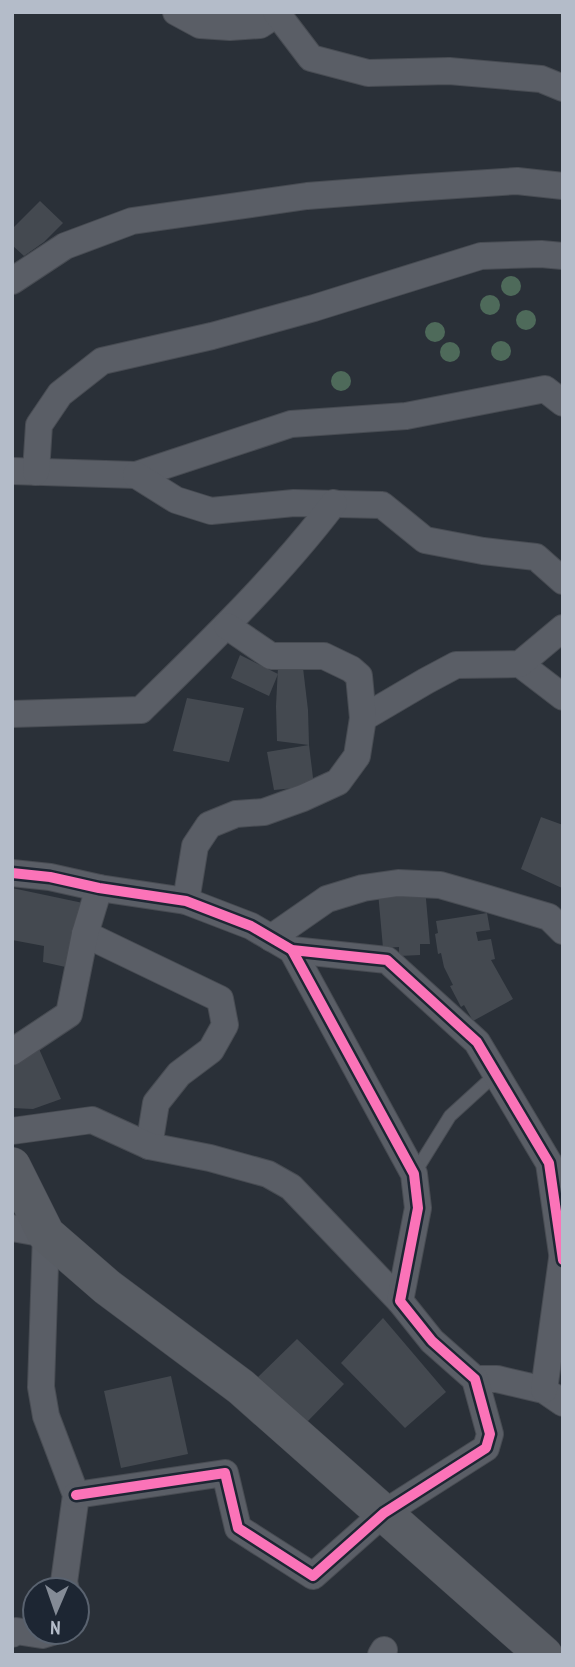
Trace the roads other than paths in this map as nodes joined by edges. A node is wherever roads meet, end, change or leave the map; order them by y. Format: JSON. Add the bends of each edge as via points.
{"nodes":[{"id":1,"x":176,"y":12,"type":"edge"},
{"id":2,"x":276,"y":13,"type":"edge"},
{"id":3,"x":563,"y":88,"type":"edge"},
{"id":4,"x":563,"y":186,"type":"edge"},
{"id":5,"x":563,"y":256,"type":"edge"},
{"id":6,"x":12,"y":281,"type":"edge"},
{"id":7,"x":563,"y":403,"type":"edge"},
{"id":8,"x":24,"y":471,"type":"edge"},
{"id":9,"x":136,"y":475,"type":"junction"},
{"id":10,"x":334,"y":503,"type":"junction"},
{"id":11,"x":563,"y":580,"type":"edge"},
{"id":12,"x":228,"y":626,"type":"junction"},
{"id":13,"x":563,"y":628,"type":"edge"},
{"id":14,"x":520,"y":664,"type":"junction"},
{"id":15,"x":563,"y":697,"type":"edge"},
{"id":16,"x":12,"y":714,"type":"edge"},
{"id":17,"x":363,"y":718,"type":"junction"},
{"id":18,"x":12,"y":873,"type":"edge"},
{"id":19,"x":99,"y":888,"type":"junction"},
{"id":20,"x":186,"y":901,"type":"junction"},
{"id":21,"x":563,"y":932,"type":"edge"},
{"id":22,"x":85,"y":934,"type":"junction"},
{"id":23,"x":282,"y":944,"type":"junction"},
{"id":24,"x":12,"y":1052,"type":"edge"},
{"id":25,"x":496,"y":1074,"type":"junction"},
{"id":26,"x":12,"y":1131,"type":"edge"},
{"id":27,"x":149,"y":1146,"type":"junction"},
{"id":28,"x":12,"y":1166,"type":"edge"},
{"id":29,"x":414,"y":1174,"type":"junction"},
{"id":30,"x":558,"y":1183,"type":"edge"},
{"id":31,"x":29,"y":1231,"type":"edge"},
{"id":32,"x":562,"y":1260,"type":"edge"},
{"id":33,"x":400,"y":1301,"type":"junction"},
{"id":34,"x":475,"y":1380,"type":"junction"},
{"id":35,"x":554,"y":1396,"type":"edge"},
{"id":36,"x":76,"y":1494,"type":"junction"},
{"id":37,"x":384,"y":1513,"type":"junction"},
{"id":38,"x":65,"y":1576,"type":"edge"},
{"id":39,"x":544,"y":1655,"type":"edge"}],
"edges":[{"from":1,"to":2,"type":"street","via":[[200,25],[230,27],[260,25]]},
{"from":2,"to":3,"type":"street","via":[[311,58],[368,73],[449,71],[541,79]]},
{"from":4,"to":6,"type":"street","via":[[517,181],[307,196],[132,221],[65,246]]},
{"from":5,"to":8,"type":"street","via":[[481,257],[224,333],[102,361],[60,394],[40,425]]},
{"from":7,"to":9,"type":"street","via":[[545,389],[406,416],[291,424]]},
{"from":8,"to":9,"type":"street"},
{"from":9,"to":10,"type":"street","via":[[176,500],[211,511]]},
{"from":10,"to":11,"type":"street","via":[[382,505],[425,540],[536,557]]},
{"from":10,"to":12,"type":"street"},
{"from":12,"to":16,"type":"street","via":[[141,710]]},
{"from":12,"to":17,"type":"street","via":[[271,656],[324,656],[351,669],[359,676]]},
{"from":13,"to":14,"type":"street"},
{"from":14,"to":15,"type":"street"},
{"from":14,"to":17,"type":"street","via":[[456,665]]},
{"from":17,"to":20,"type":"street","via":[[357,755],[338,782],[264,812],[236,814],[209,825],[195,846]]},
{"from":18,"to":19,"type":"street"},
{"from":19,"to":20,"type":"street"},
{"from":19,"to":22,"type":"street"},
{"from":20,"to":23,"type":"street","via":[[251,926]]},
{"from":21,"to":23,"type":"street","via":[[550,918],[482,897],[440,885],[398,883],[327,899]]},
{"from":22,"to":24,"type":"street","via":[[69,1014]]},
{"from":22,"to":27,"type":"street","via":[[219,999],[225,1025],[211,1050],[179,1074],[156,1103]]},
{"from":23,"to":25,"type":"street","via":[[387,960],[477,1042]]},
{"from":23,"to":29,"type":"street"},
{"from":25,"to":29,"type":"lane","via":[[450,1116]]},
{"from":25,"to":30,"type":"street"},
{"from":26,"to":27,"type":"street","via":[[92,1120]]},
{"from":27,"to":33,"type":"street","via":[[268,1174],[291,1187]]},
{"from":28,"to":31,"type":"main road"},
{"from":29,"to":33,"type":"street","via":[[418,1208]]},
{"from":30,"to":32,"type":"street"},
{"from":31,"to":36,"type":"street","via":[[40,1387],[46,1416]]},
{"from":31,"to":37,"type":"main road","via":[[241,1387]]},
{"from":32,"to":35,"type":"street"},
{"from":33,"to":34,"type":"street","via":[[432,1341]]},
{"from":34,"to":35,"type":"street","via":[[497,1379]]},
{"from":34,"to":37,"type":"street","via":[[490,1434],[486,1448]]},
{"from":36,"to":37,"type":"street","via":[[225,1473],[238,1528],[313,1576]]},
{"from":36,"to":38,"type":"street"},
{"from":37,"to":39,"type":"main road"}]}
